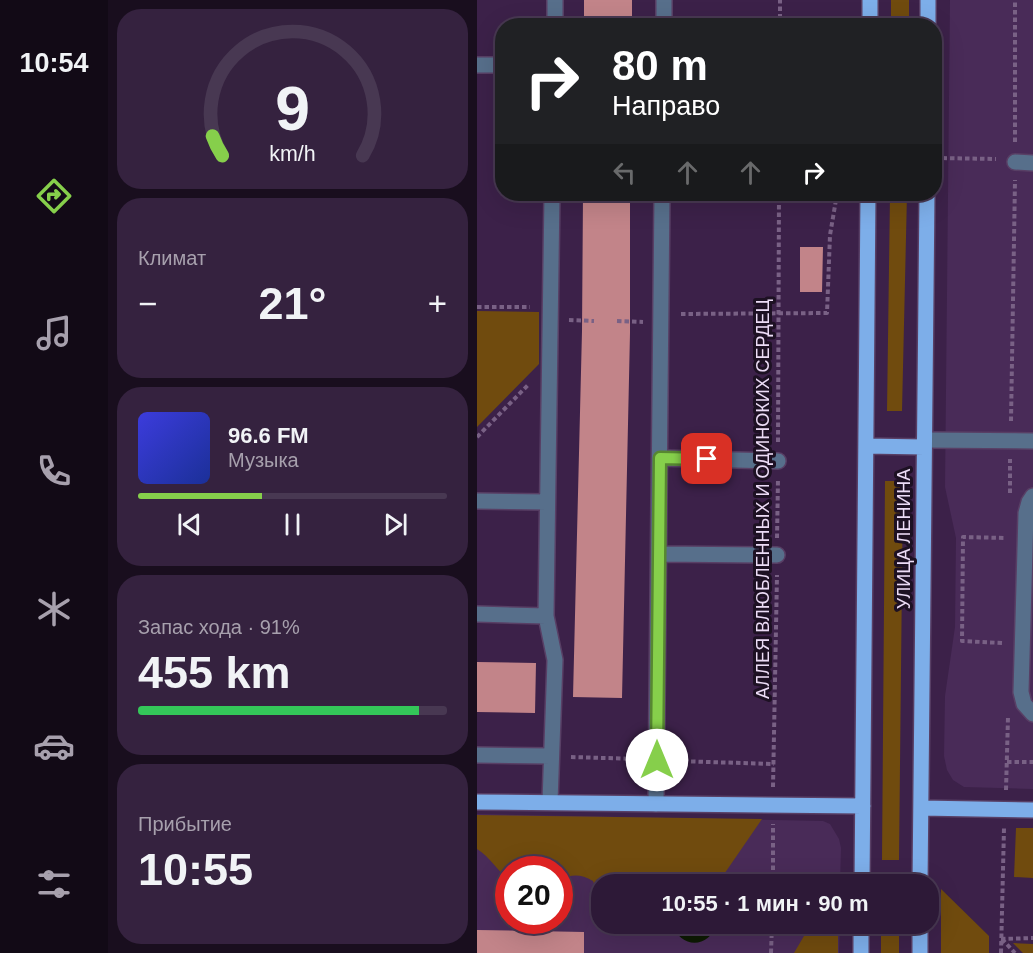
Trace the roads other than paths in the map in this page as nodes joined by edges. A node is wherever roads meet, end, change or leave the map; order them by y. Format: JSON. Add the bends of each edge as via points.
{"nodes":[{"id":1,"x":555,"y":0,"type":"edge"},
{"id":2,"x":664,"y":0,"type":"edge"},
{"id":3,"x":870,"y":0,"type":"edge"},
{"id":4,"x":928,"y":0,"type":"edge"},
{"id":5,"x":555,"y":18,"type":"edge"},
{"id":6,"x":664,"y":18,"type":"edge"},
{"id":7,"x":870,"y":18,"type":"edge"},
{"id":8,"x":928,"y":18,"type":"edge"},
{"id":9,"x":477,"y":65,"type":"edge"},
{"id":10,"x":495,"y":65,"type":"edge"},
{"id":11,"x":1015,"y":161,"type":"road end"},
{"id":12,"x":1033,"y":163,"type":"edge"},
{"id":13,"x":552,"y":201,"type":"edge"},
{"id":14,"x":662,"y":201,"type":"edge"},
{"id":15,"x":869,"y":201,"type":"edge"},
{"id":16,"x":927,"y":201,"type":"edge"},
{"id":17,"x":1033,"y":441,"type":"edge"},
{"id":18,"x":924,"y":443,"type":"junction"},
{"id":19,"x":866,"y":446,"type":"junction"},
{"id":20,"x":660,"y":458,"type":"junction"},
{"id":21,"x":778,"y":461,"type":"road end"},
{"id":22,"x":1033,"y":496,"type":"edge"},
{"id":23,"x":477,"y":501,"type":"edge"},
{"id":24,"x":547,"y":502,"type":"junction"},
{"id":25,"x":659,"y":554,"type":"junction"},
{"id":26,"x":777,"y":555,"type":"road end"},
{"id":27,"x":477,"y":614,"type":"edge"},
{"id":28,"x":546,"y":616,"type":"junction"},
{"id":29,"x":1033,"y":714,"type":"edge"},
{"id":30,"x":477,"y":755,"type":"edge"},
{"id":31,"x":551,"y":756,"type":"junction"},
{"id":32,"x":477,"y":802,"type":"edge"},
{"id":33,"x":550,"y":802,"type":"junction"},
{"id":34,"x":656,"y":804,"type":"junction"},
{"id":35,"x":863,"y":806,"type":"junction"},
{"id":36,"x":921,"y":808,"type":"junction"},
{"id":37,"x":1033,"y":810,"type":"edge"},
{"id":38,"x":862,"y":874,"type":"edge"},
{"id":39,"x":920,"y":874,"type":"edge"},
{"id":40,"x":861,"y":934,"type":"edge"},
{"id":41,"x":920,"y":934,"type":"edge"},
{"id":42,"x":861,"y":953,"type":"edge"},
{"id":43,"x":920,"y":953,"type":"edge"}],
"edges":[{"from":1,"to":5,"type":"lane"},
{"from":2,"to":6,"type":"lane"},
{"from":3,"to":7,"type":"main road"},
{"from":4,"to":8,"type":"main road"},
{"from":9,"to":10,"type":"lane"},
{"from":11,"to":12,"type":"lane"},
{"from":13,"to":24,"type":"lane"},
{"from":14,"to":20,"type":"lane"},
{"from":15,"to":19,"type":"main road"},
{"from":16,"to":18,"type":"main road","name":"УЛИЦА ЛЕНИНА"},
{"from":17,"to":18,"type":"lane"},
{"from":18,"to":19,"type":"main road"},
{"from":18,"to":36,"type":"main road","name":"УЛИЦА ЛЕНИНА"},
{"from":19,"to":35,"type":"main road"},
{"from":20,"to":21,"type":"lane"},
{"from":20,"to":25,"type":"lane"},
{"from":22,"to":29,"type":"lane","via":[[1026,513],[1021,692],[1024,704]]},
{"from":23,"to":24,"type":"lane"},
{"from":24,"to":28,"type":"lane"},
{"from":25,"to":26,"type":"lane"},
{"from":25,"to":34,"type":"lane"},
{"from":27,"to":28,"type":"lane"},
{"from":28,"to":31,"type":"lane","via":[[555,660]]},
{"from":30,"to":31,"type":"lane"},
{"from":31,"to":33,"type":"lane"},
{"from":32,"to":33,"type":"main road"},
{"from":33,"to":34,"type":"main road"},
{"from":34,"to":35,"type":"main road"},
{"from":35,"to":38,"type":"main road"},
{"from":36,"to":37,"type":"main road"},
{"from":36,"to":39,"type":"main road","name":"УЛИЦА ЛЕНИНА"},
{"from":40,"to":42,"type":"main road"},
{"from":41,"to":43,"type":"main road"}]}
